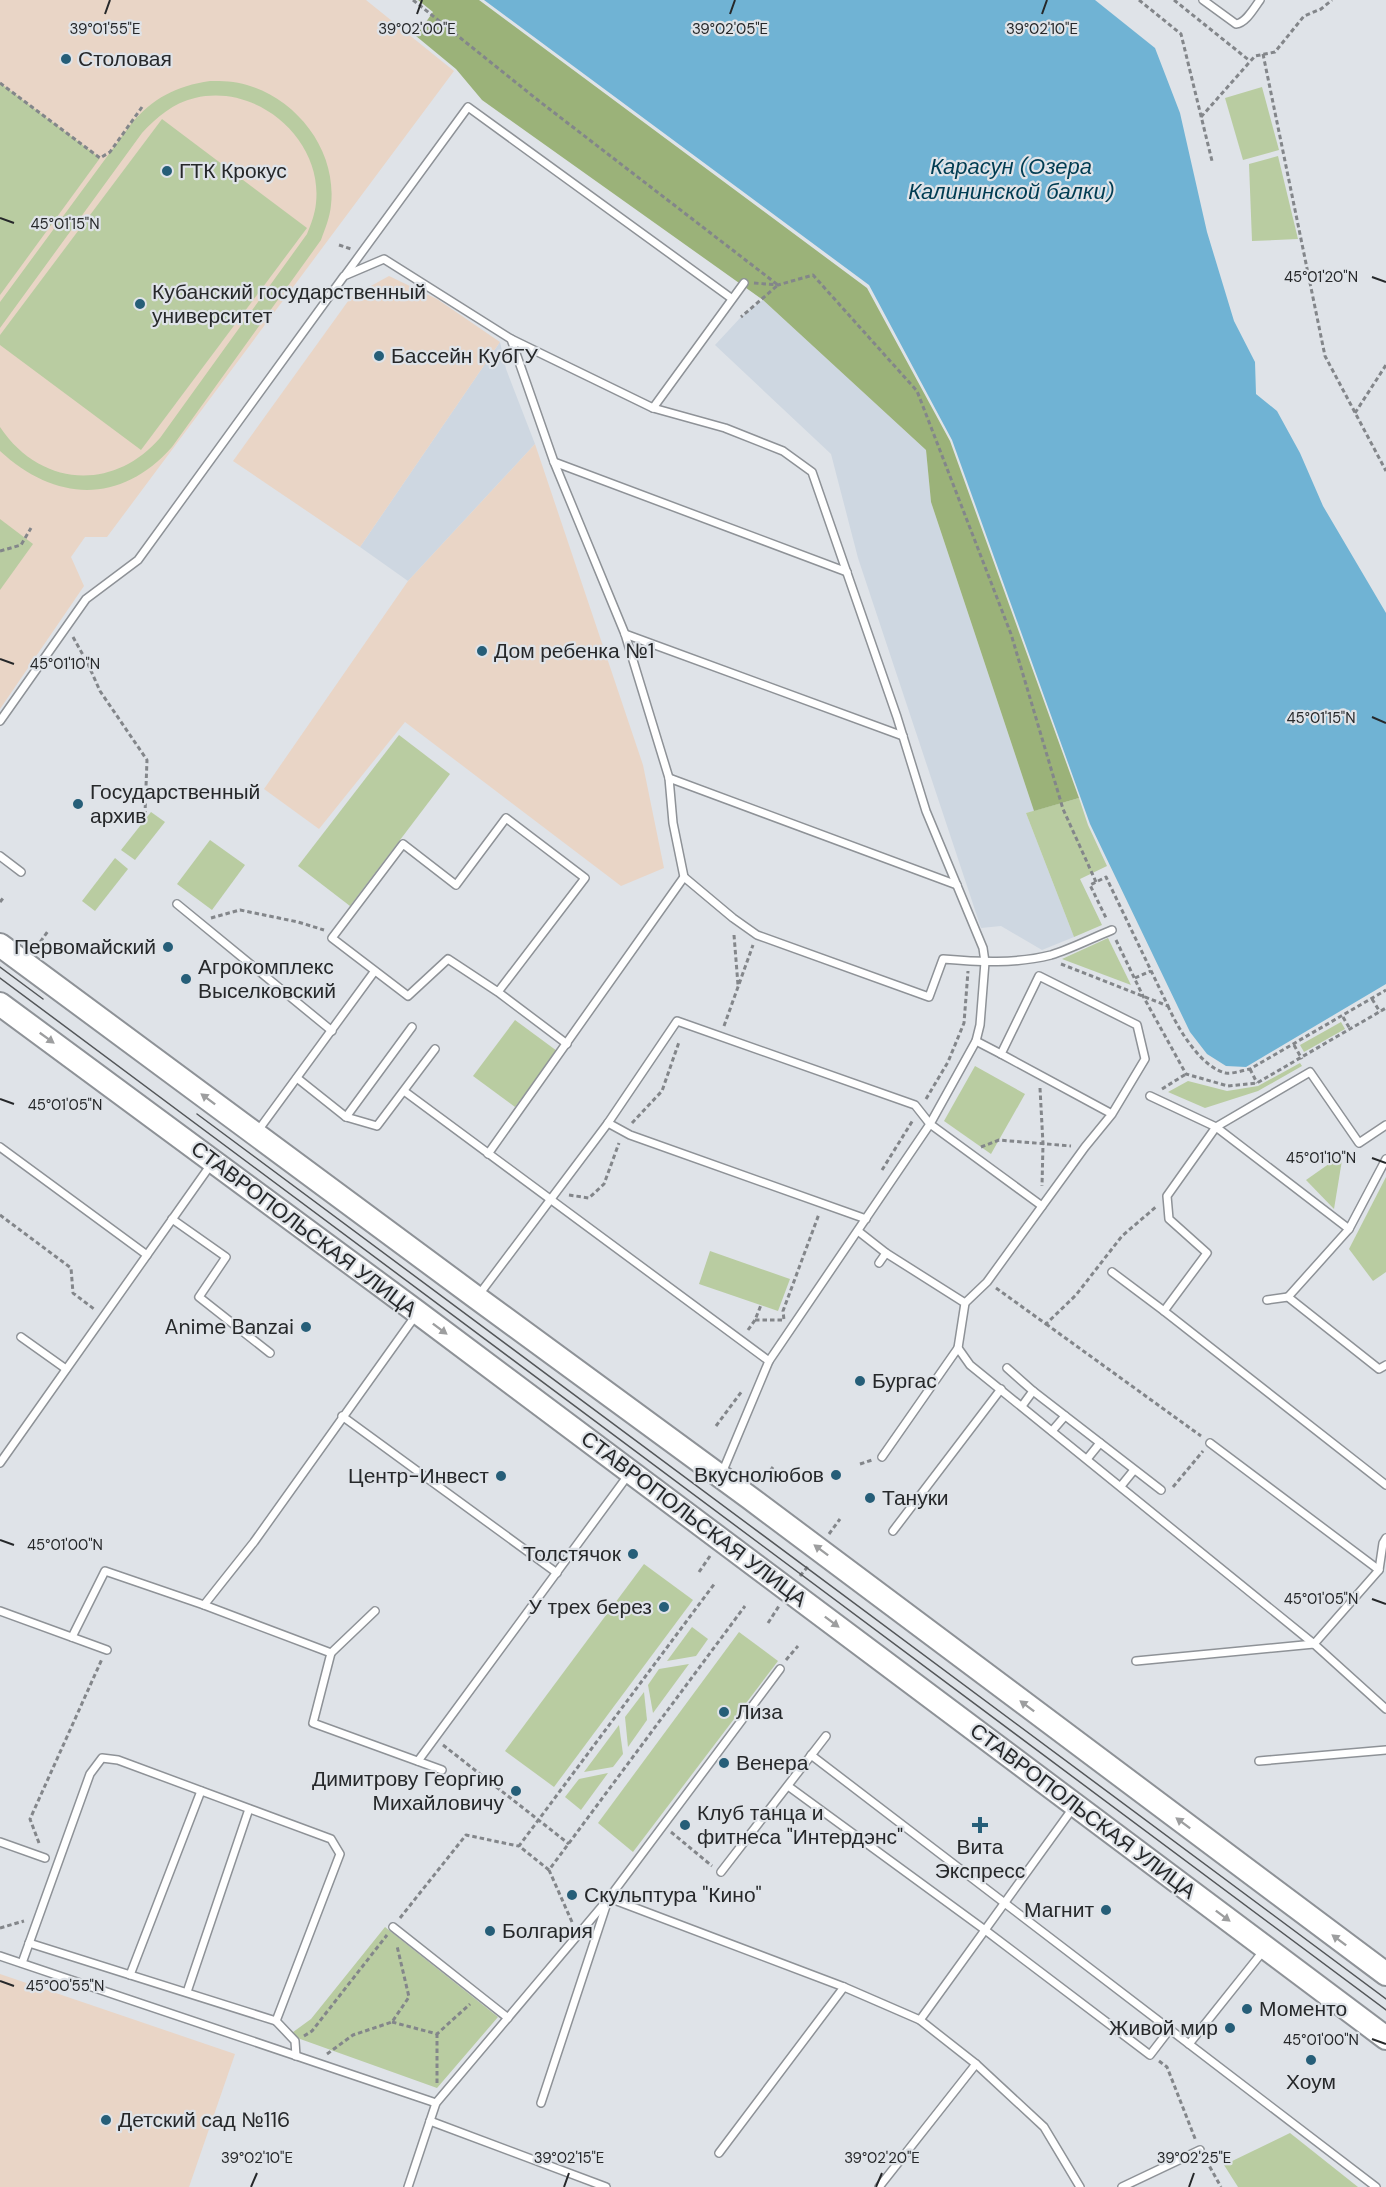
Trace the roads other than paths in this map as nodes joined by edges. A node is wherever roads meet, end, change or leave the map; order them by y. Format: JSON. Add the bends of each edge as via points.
{"nodes":[{"id":1,"x":1203,"y":0,"type":"edge"},
{"id":2,"x":1260,"y":0,"type":"edge"},
{"id":3,"x":344,"y":276,"type":"junction"},
{"id":4,"x":744,"y":283,"type":"road end"},
{"id":5,"x":731,"y":298,"type":"junction"},
{"id":6,"x":512,"y":339,"type":"junction"},
{"id":7,"x":653,"y":408,"type":"junction"},
{"id":8,"x":554,"y":462,"type":"junction"},
{"id":9,"x":847,"y":572,"type":"junction"},
{"id":10,"x":625,"y":634,"type":"junction"},
{"id":11,"x":0,"y":721,"type":"edge"},
{"id":12,"x":903,"y":736,"type":"junction"},
{"id":13,"x":669,"y":778,"type":"junction"},
{"id":14,"x":0,"y":856,"type":"edge"},
{"id":15,"x":21,"y":872,"type":"dead end"},
{"id":16,"x":684,"y":877,"type":"junction"},
{"id":17,"x":957,"y":885,"type":"junction"},
{"id":18,"x":177,"y":904,"type":"dead end"},
{"id":19,"x":1112,"y":930,"type":"road end"},
{"id":20,"x":0,"y":945,"type":"edge"},
{"id":21,"x":985,"y":962,"type":"junction"},
{"id":22,"x":374,"y":972,"type":"junction"},
{"id":23,"x":498,"y":992,"type":"junction"},
{"id":24,"x":0,"y":1004,"type":"edge"},
{"id":25,"x":412,"y":1027,"type":"dead end"},
{"id":26,"x":332,"y":1031,"type":"junction"},
{"id":27,"x":976,"y":1041,"type":"junction"},
{"id":28,"x":567,"y":1044,"type":"junction"},
{"id":29,"x":435,"y":1049,"type":"dead end"},
{"id":30,"x":1001,"y":1054,"type":"junction"},
{"id":31,"x":297,"y":1078,"type":"junction"},
{"id":32,"x":404,"y":1091,"type":"junction"},
{"id":33,"x":1150,"y":1096,"type":"dead end"},
{"id":34,"x":1112,"y":1114,"type":"junction"},
{"id":35,"x":346,"y":1117,"type":"junction"},
{"id":36,"x":608,"y":1123,"type":"junction"},
{"id":37,"x":930,"y":1125,"type":"junction"},
{"id":38,"x":1386,"y":1125,"type":"edge"},
{"id":39,"x":1216,"y":1127,"type":"junction"},
{"id":40,"x":255,"y":1134,"type":"junction"},
{"id":41,"x":0,"y":1148,"type":"edge"},
{"id":42,"x":488,"y":1154,"type":"junction"},
{"id":43,"x":1386,"y":1159,"type":"edge"},
{"id":44,"x":213,"y":1161,"type":"junction"},
{"id":45,"x":552,"y":1199,"type":"junction"},
{"id":46,"x":1042,"y":1206,"type":"junction"},
{"id":47,"x":172,"y":1219,"type":"junction"},
{"id":48,"x":866,"y":1219,"type":"junction"},
{"id":49,"x":1349,"y":1229,"type":"junction"},
{"id":50,"x":858,"y":1231,"type":"junction"},
{"id":51,"x":886,"y":1253,"type":"junction"},
{"id":52,"x":147,"y":1255,"type":"junction"},
{"id":53,"x":879,"y":1263,"type":"dead end"},
{"id":54,"x":1112,"y":1272,"type":"dead end"},
{"id":55,"x":1288,"y":1297,"type":"junction"},
{"id":56,"x":477,"y":1299,"type":"junction"},
{"id":57,"x":1267,"y":1300,"type":"dead end"},
{"id":58,"x":964,"y":1303,"type":"junction"},
{"id":59,"x":1164,"y":1311,"type":"junction"},
{"id":60,"x":417,"y":1312,"type":"junction"},
{"id":61,"x":21,"y":1337,"type":"dead end"},
{"id":62,"x":958,"y":1348,"type":"junction"},
{"id":63,"x":270,"y":1353,"type":"dead end"},
{"id":64,"x":769,"y":1361,"type":"junction"},
{"id":65,"x":1386,"y":1365,"type":"edge"},
{"id":66,"x":1007,"y":1368,"type":"dead end"},
{"id":67,"x":66,"y":1370,"type":"junction"},
{"id":68,"x":1001,"y":1389,"type":"junction"},
{"id":69,"x":1033,"y":1391,"type":"junction"},
{"id":70,"x":1022,"y":1406,"type":"junction"},
{"id":71,"x":342,"y":1416,"type":"junction"},
{"id":72,"x":1065,"y":1416,"type":"junction"},
{"id":73,"x":1052,"y":1431,"type":"junction"},
{"id":74,"x":1100,"y":1443,"type":"junction"},
{"id":75,"x":1210,"y":1443,"type":"road end"},
{"id":76,"x":882,"y":1457,"type":"dead end"},
{"id":77,"x":1087,"y":1459,"type":"junction"},
{"id":78,"x":0,"y":1464,"type":"edge"},
{"id":79,"x":1134,"y":1470,"type":"junction"},
{"id":80,"x":630,"y":1472,"type":"junction"},
{"id":81,"x":721,"y":1476,"type":"junction"},
{"id":82,"x":1386,"y":1485,"type":"edge"},
{"id":83,"x":1121,"y":1486,"type":"junction"},
{"id":84,"x":1161,"y":1490,"type":"dead end"},
{"id":85,"x":893,"y":1531,"type":"dead end"},
{"id":86,"x":1386,"y":1538,"type":"edge"},
{"id":87,"x":1379,"y":1570,"type":"junction"},
{"id":88,"x":557,"y":1573,"type":"junction"},
{"id":89,"x":204,"y":1605,"type":"junction"},
{"id":90,"x":0,"y":1611,"type":"edge"},
{"id":91,"x":375,"y":1611,"type":"dead end"},
{"id":92,"x":72,"y":1637,"type":"junction"},
{"id":93,"x":1314,"y":1644,"type":"junction"},
{"id":94,"x":106,"y":1650,"type":"road end"},
{"id":95,"x":331,"y":1653,"type":"junction"},
{"id":96,"x":1136,"y":1661,"type":"dead end"},
{"id":97,"x":780,"y":1669,"type":"road end"},
{"id":98,"x":1386,"y":1709,"type":"edge"},
{"id":99,"x":826,"y":1736,"type":"dead end"},
{"id":100,"x":1386,"y":1750,"type":"edge"},
{"id":101,"x":811,"y":1755,"type":"junction"},
{"id":102,"x":418,"y":1761,"type":"junction"},
{"id":103,"x":1259,"y":1761,"type":"dead end"},
{"id":104,"x":441,"y":1770,"type":"dead end"},
{"id":105,"x":788,"y":1786,"type":"junction"},
{"id":106,"x":201,"y":1791,"type":"junction"},
{"id":107,"x":1075,"y":1805,"type":"junction"},
{"id":108,"x":249,"y":1809,"type":"junction"},
{"id":109,"x":0,"y":1842,"type":"edge"},
{"id":110,"x":45,"y":1858,"type":"road end"},
{"id":111,"x":721,"y":1872,"type":"road end"},
{"id":112,"x":609,"y":1898,"type":"junction"},
{"id":113,"x":1004,"y":1903,"type":"junction"},
{"id":114,"x":393,"y":1927,"type":"road end"},
{"id":115,"x":985,"y":1930,"type":"junction"},
{"id":116,"x":29,"y":1943,"type":"junction"},
{"id":117,"x":1266,"y":1948,"type":"junction"},
{"id":118,"x":0,"y":1956,"type":"edge"},
{"id":119,"x":22,"y":1963,"type":"junction"},
{"id":120,"x":1386,"y":1974,"type":"edge"},
{"id":121,"x":130,"y":1975,"type":"junction"},
{"id":122,"x":844,"y":1987,"type":"junction"},
{"id":123,"x":187,"y":1992,"type":"junction"},
{"id":124,"x":508,"y":2018,"type":"junction"},
{"id":125,"x":276,"y":2020,"type":"junction"},
{"id":126,"x":920,"y":2020,"type":"junction"},
{"id":127,"x":1170,"y":2029,"type":"junction"},
{"id":128,"x":1386,"y":2038,"type":"edge"},
{"id":129,"x":1189,"y":2044,"type":"junction"},
{"id":130,"x":296,"y":2056,"type":"junction"},
{"id":131,"x":976,"y":2064,"type":"junction"},
{"id":132,"x":436,"y":2103,"type":"junction"},
{"id":133,"x":541,"y":2103,"type":"dead end"},
{"id":134,"x":430,"y":2121,"type":"junction"},
{"id":135,"x":1200,"y":2150,"type":"road end"},
{"id":136,"x":719,"y":2152,"type":"dead end"},
{"id":137,"x":408,"y":2187,"type":"edge"},
{"id":138,"x":606,"y":2187,"type":"edge"},
{"id":139,"x":879,"y":2187,"type":"edge"},
{"id":140,"x":1080,"y":2187,"type":"edge"},
{"id":141,"x":1122,"y":2187,"type":"edge"},
{"id":142,"x":1376,"y":2187,"type":"edge"}],
"edges":[{"from":1,"to":2,"type":"lane","via":[[1236,24],[1245,20]]},
{"from":3,"to":5,"type":"lane","via":[[468,107]]},
{"from":3,"to":6,"type":"lane","via":[[384,259]]},
{"from":3,"to":11,"type":"lane","via":[[138,560],[86,598]]},
{"from":4,"to":5,"type":"lane"},
{"from":5,"to":7,"type":"lane"},
{"from":6,"to":7,"type":"lane"},
{"from":6,"to":8,"type":"lane"},
{"from":7,"to":9,"type":"lane","via":[[725,428],[783,451],[812,472]]},
{"from":8,"to":9,"type":"lane"},
{"from":8,"to":10,"type":"lane"},
{"from":9,"to":12,"type":"lane"},
{"from":10,"to":12,"type":"lane"},
{"from":10,"to":13,"type":"lane"},
{"from":12,"to":17,"type":"lane","via":[[926,811]]},
{"from":13,"to":16,"type":"lane"},
{"from":13,"to":17,"type":"lane"},
{"from":14,"to":15,"type":"lane"},
{"from":16,"to":21,"type":"lane","via":[[757,935],[929,997],[943,959]]},
{"from":16,"to":28,"type":"lane"},
{"from":17,"to":21,"type":"lane"},
{"from":18,"to":26,"type":"lane"},
{"from":19,"to":21,"type":"lane","via":[[1042,957]]},
{"from":40,"to":20,"type":"main road","one_way":true},
{"from":21,"to":27,"type":"lane"},
{"from":22,"to":23,"type":"lane","via":[[408,996],[448,959]]},
{"from":22,"to":23,"type":"lane","via":[[332,938],[403,844],[456,885],[506,818],[585,878]]},
{"from":22,"to":26,"type":"lane"},
{"from":23,"to":28,"type":"lane"},
{"from":24,"to":44,"type":"main road","name":"СТАВРОПОЛЬСКАЯ УЛИЦА","one_way":true},
{"from":25,"to":35,"type":"lane"},
{"from":26,"to":31,"type":"lane"},
{"from":27,"to":30,"type":"lane"},
{"from":27,"to":37,"type":"lane"},
{"from":28,"to":42,"type":"lane"},
{"from":29,"to":32,"type":"lane"},
{"from":30,"to":34,"type":"lane"},
{"from":30,"to":34,"type":"lane","via":[[1039,976],[1137,1025],[1145,1059]]},
{"from":31,"to":35,"type":"lane"},
{"from":31,"to":40,"type":"lane"},
{"from":32,"to":35,"type":"lane","via":[[377,1126]]},
{"from":32,"to":42,"type":"lane"},
{"from":33,"to":39,"type":"lane"},
{"from":34,"to":46,"type":"lane"},
{"from":36,"to":37,"type":"lane","via":[[677,1021],[905,1101],[920,1110]]},
{"from":36,"to":45,"type":"lane"},
{"from":36,"to":48,"type":"lane","via":[[630,1135]]},
{"from":37,"to":46,"type":"lane"},
{"from":37,"to":48,"type":"lane"},
{"from":38,"to":39,"type":"lane","via":[[1359,1143],[1310,1072]]},
{"from":39,"to":49,"type":"lane"},
{"from":39,"to":59,"type":"lane","via":[[1167,1196],[1169,1219],[1207,1252]]},
{"from":40,"to":56,"type":"main road"},
{"from":41,"to":52,"type":"lane"},
{"from":42,"to":45,"type":"lane"},
{"from":43,"to":49,"type":"lane"},
{"from":44,"to":47,"type":"lane"},
{"from":44,"to":60,"type":"main road","name":"СТАВРОПОЛЬСКАЯ УЛИЦА"},
{"from":45,"to":56,"type":"lane"},
{"from":45,"to":64,"type":"lane"},
{"from":46,"to":58,"type":"lane","via":[[987,1282]]},
{"from":47,"to":52,"type":"lane"},
{"from":47,"to":63,"type":"lane","via":[[226,1257],[199,1297]]},
{"from":48,"to":50,"type":"lane"},
{"from":49,"to":55,"type":"lane"},
{"from":50,"to":51,"type":"lane"},
{"from":50,"to":64,"type":"lane"},
{"from":51,"to":53,"type":"lane"},
{"from":51,"to":58,"type":"lane"},
{"from":52,"to":67,"type":"lane"},
{"from":54,"to":59,"type":"lane"},
{"from":55,"to":57,"type":"lane"},
{"from":55,"to":65,"type":"lane","via":[[1379,1369]]},
{"from":56,"to":81,"type":"main road"},
{"from":58,"to":62,"type":"lane"},
{"from":59,"to":82,"type":"lane"},
{"from":60,"to":71,"type":"lane"},
{"from":60,"to":80,"type":"main road","name":"СТАВРОПОЛЬСКАЯ УЛИЦА","one_way":true},
{"from":61,"to":67,"type":"lane"},
{"from":62,"to":68,"type":"lane","via":[[970,1365]]},
{"from":62,"to":76,"type":"lane"},
{"from":64,"to":81,"type":"lane"},
{"from":66,"to":69,"type":"lane"},
{"from":67,"to":78,"type":"lane"},
{"from":68,"to":70,"type":"lane"},
{"from":68,"to":85,"type":"lane"},
{"from":69,"to":70,"type":"lane"},
{"from":69,"to":72,"type":"lane"},
{"from":70,"to":73,"type":"lane"},
{"from":71,"to":88,"type":"lane"},
{"from":71,"to":89,"type":"lane","via":[[254,1542]]},
{"from":72,"to":73,"type":"lane"},
{"from":72,"to":74,"type":"lane"},
{"from":73,"to":77,"type":"lane"},
{"from":74,"to":77,"type":"lane"},
{"from":74,"to":79,"type":"lane"},
{"from":75,"to":87,"type":"lane"},
{"from":77,"to":83,"type":"lane"},
{"from":79,"to":83,"type":"lane"},
{"from":79,"to":84,"type":"lane"},
{"from":80,"to":88,"type":"lane"},
{"from":80,"to":107,"type":"main road","name":"СТАВРОПОЛЬСКАЯ УЛИЦА","one_way":true},
{"from":120,"to":81,"type":"main road","one_way":true},
{"from":83,"to":93,"type":"lane"},
{"from":86,"to":87,"type":"lane"},
{"from":87,"to":93,"type":"lane"},
{"from":88,"to":102,"type":"lane"},
{"from":89,"to":92,"type":"lane","via":[[105,1571]]},
{"from":89,"to":95,"type":"lane"},
{"from":90,"to":92,"type":"lane"},
{"from":91,"to":95,"type":"lane"},
{"from":92,"to":94,"type":"lane"},
{"from":93,"to":96,"type":"lane"},
{"from":93,"to":98,"type":"lane"},
{"from":95,"to":102,"type":"lane","via":[[313,1723]]},
{"from":97,"to":112,"type":"lane"},
{"from":99,"to":101,"type":"lane"},
{"from":100,"to":103,"type":"lane"},
{"from":101,"to":105,"type":"lane"},
{"from":101,"to":113,"type":"lane"},
{"from":102,"to":104,"type":"lane"},
{"from":105,"to":111,"type":"lane"},
{"from":105,"to":115,"type":"lane"},
{"from":106,"to":108,"type":"lane"},
{"from":106,"to":116,"type":"lane","via":[[118,1760],[102,1758],[90,1774]]},
{"from":106,"to":121,"type":"lane"},
{"from":107,"to":113,"type":"lane"},
{"from":107,"to":117,"type":"main road","name":"СТАВРОПОЛЬСКАЯ УЛИЦА","one_way":true},
{"from":108,"to":123,"type":"lane"},
{"from":108,"to":125,"type":"lane","via":[[331,1839],[340,1854]]},
{"from":109,"to":110,"type":"lane"},
{"from":112,"to":122,"type":"lane"},
{"from":112,"to":124,"type":"lane"},
{"from":112,"to":133,"type":"lane"},
{"from":113,"to":115,"type":"lane"},
{"from":113,"to":127,"type":"lane"},
{"from":114,"to":124,"type":"lane"},
{"from":115,"to":126,"type":"lane"},
{"from":115,"to":127,"type":"lane","via":[[1150,2055]]},
{"from":116,"to":119,"type":"lane"},
{"from":116,"to":121,"type":"lane"},
{"from":117,"to":128,"type":"main road","name":"СТАВРОПОЛЬСКАЯ УЛИЦА"},
{"from":117,"to":129,"type":"lane"},
{"from":118,"to":119,"type":"lane"},
{"from":119,"to":130,"type":"lane"},
{"from":121,"to":123,"type":"lane"},
{"from":122,"to":126,"type":"lane"},
{"from":122,"to":136,"type":"lane"},
{"from":123,"to":125,"type":"lane"},
{"from":124,"to":132,"type":"lane"},
{"from":125,"to":130,"type":"lane","via":[[295,2041]]},
{"from":126,"to":131,"type":"lane"},
{"from":127,"to":129,"type":"lane"},
{"from":129,"to":142,"type":"lane"},
{"from":130,"to":132,"type":"lane"},
{"from":131,"to":139,"type":"lane"},
{"from":131,"to":140,"type":"lane","via":[[1044,2127]]},
{"from":132,"to":134,"type":"lane"},
{"from":134,"to":137,"type":"lane"},
{"from":134,"to":138,"type":"lane"},
{"from":135,"to":141,"type":"lane"}]}
